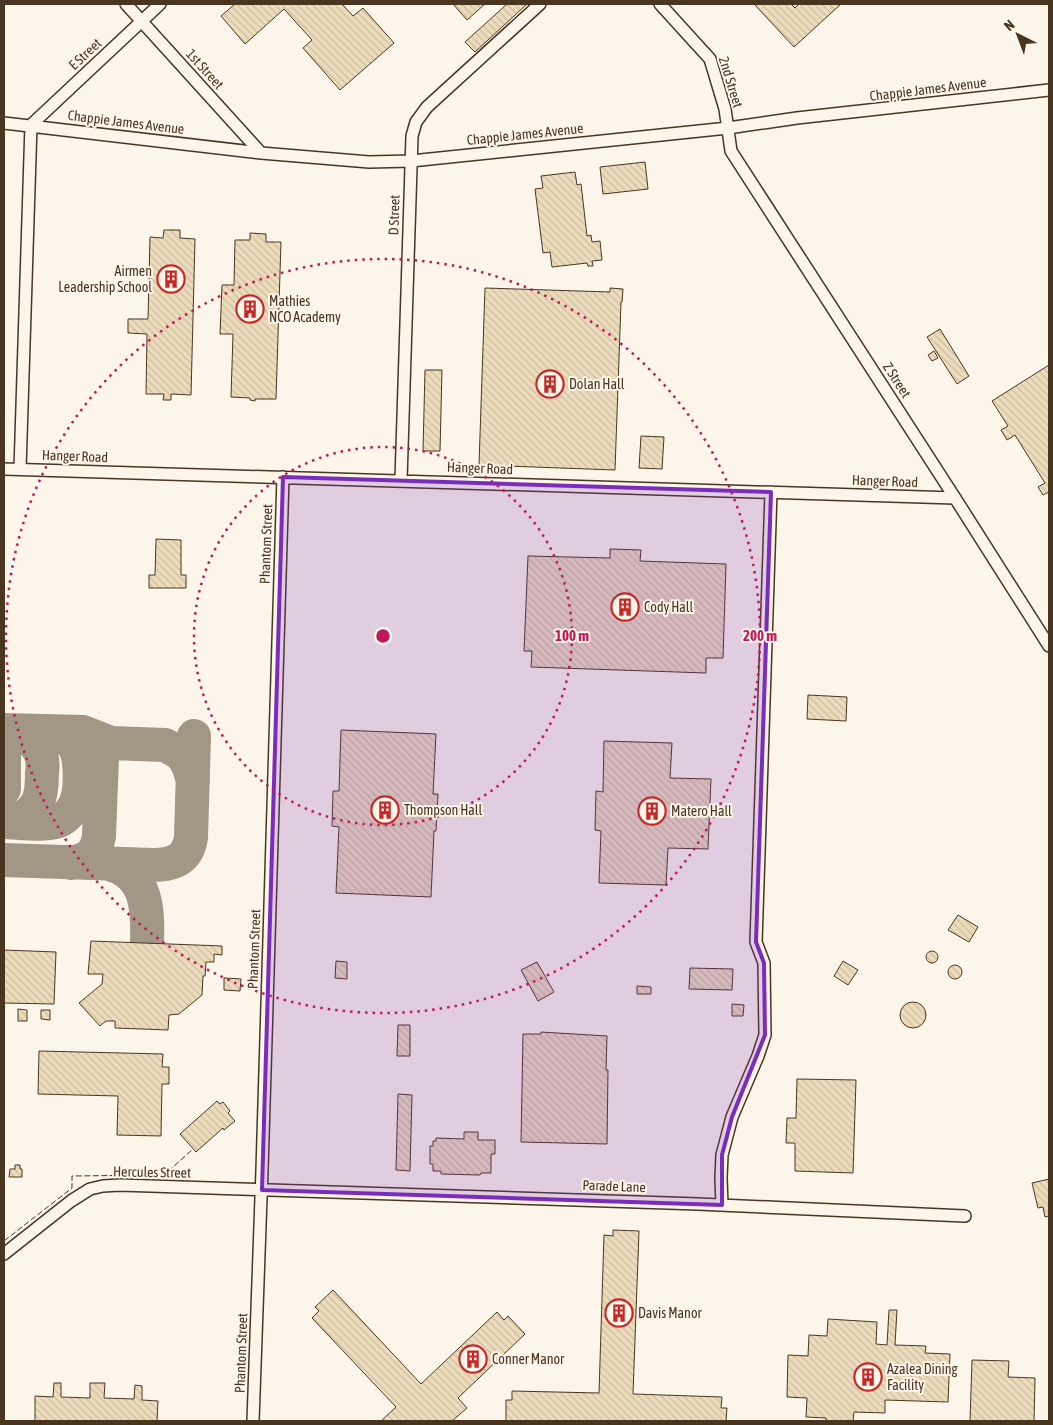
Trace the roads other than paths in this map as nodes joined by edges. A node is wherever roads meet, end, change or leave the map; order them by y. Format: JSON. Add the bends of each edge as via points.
{"nodes":[{"id":1,"x":126,"y":4,"type":"edge"},
{"id":2,"x":160,"y":4,"type":"edge"},
{"id":3,"x":540,"y":4,"type":"edge"},
{"id":4,"x":660,"y":4,"type":"edge"},
{"id":5,"x":142,"y":21,"type":"junction"},
{"id":6,"x":1049,"y":90,"type":"edge"},
{"id":7,"x":4,"y":123,"type":"edge"},
{"id":8,"x":31,"y":126,"type":"junction"},
{"id":9,"x":728,"y":128,"type":"junction"},
{"id":10,"x":260,"y":154,"type":"junction"},
{"id":11,"x":411,"y":161,"type":"junction"},
{"id":12,"x":4,"y":469,"type":"edge"},
{"id":13,"x":20,"y":470,"type":"junction"},
{"id":14,"x":283,"y":477,"type":"junction"},
{"id":15,"x":401,"y":480,"type":"junction"},
{"id":16,"x":771,"y":492,"type":"junction"},
{"id":17,"x":955,"y":498,"type":"junction"},
{"id":18,"x":1049,"y":646,"type":"edge"},
{"id":19,"x":262,"y":1190,"type":"junction"},
{"id":20,"x":722,"y":1205,"type":"junction"},
{"id":21,"x":965,"y":1216,"type":"dead end"},
{"id":22,"x":4,"y":1254,"type":"edge"},
{"id":23,"x":253,"y":1421,"type":"edge"}],
"edges":[{"from":1,"to":5,"type":"street","name":"1st Street"},
{"from":2,"to":5,"type":"street","name":"E Street"},
{"from":3,"to":11,"type":"street","name":"D Street","via":[[427,107],[416,122]]},
{"from":4,"to":9,"type":"street","name":"2nd Street","via":[[710,59]]},
{"from":5,"to":8,"type":"street","name":"E Street"},
{"from":5,"to":10,"type":"street","name":"1st Street"},
{"from":6,"to":9,"type":"street","name":"Chappie James Avenue"},
{"from":7,"to":8,"type":"street","name":"Chappie James Avenue"},
{"from":8,"to":10,"type":"street","name":"Chappie James Avenue"},
{"from":8,"to":13,"type":"street"},
{"from":9,"to":11,"type":"street","name":"Chappie James Avenue"},
{"from":9,"to":17,"type":"street","name":"Z Street","via":[[731,151]]},
{"from":10,"to":11,"type":"street","name":"Chappie James Avenue","via":[[369,162]]},
{"from":11,"to":15,"type":"street","name":"D Street"},
{"from":12,"to":13,"type":"street","name":"Hanger Road"},
{"from":13,"to":14,"type":"street","name":"Hanger Road"},
{"from":14,"to":15,"type":"street","name":"Hanger Road"},
{"from":14,"to":19,"type":"street","name":"Phantom Street"},
{"from":15,"to":16,"type":"street","name":"Hanger Road"},
{"from":16,"to":17,"type":"street","name":"Hanger Road"},
{"from":16,"to":20,"type":"street","via":[[756,942],[764,963],[765,1035],[732,1117],[722,1155]]},
{"from":17,"to":18,"type":"street","name":"Z Street"},
{"from":19,"to":20,"type":"street","name":"Parade Lane"},
{"from":19,"to":22,"type":"street","name":"Hercules Street","via":[[103,1186],[71,1201]]},
{"from":19,"to":23,"type":"street","name":"Phantom Street"},
{"from":20,"to":21,"type":"street","name":"Parade Lane"}]}
